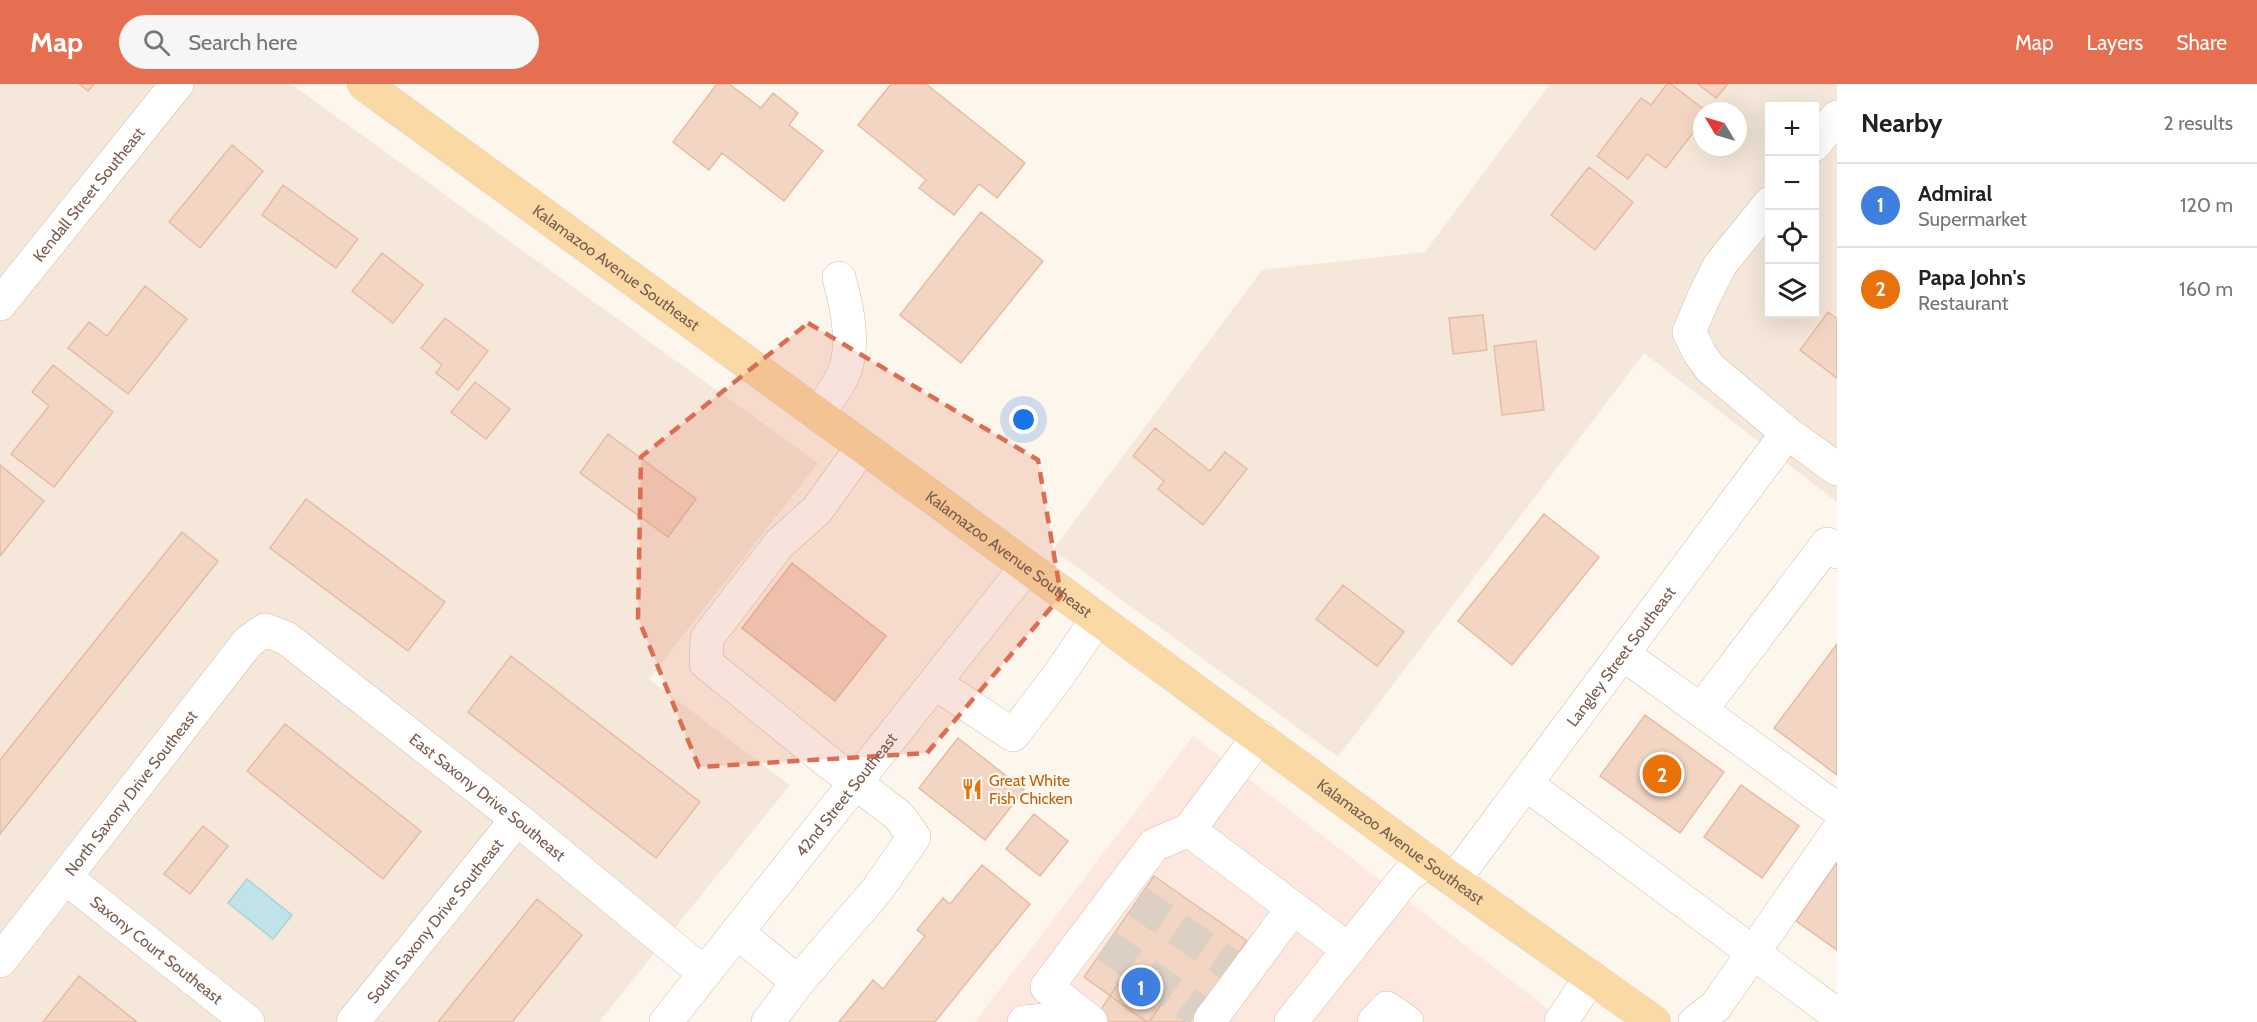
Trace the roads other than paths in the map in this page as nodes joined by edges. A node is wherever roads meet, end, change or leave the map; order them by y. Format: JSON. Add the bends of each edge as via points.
{"nodes":[{"id":1,"x":177,"y":84,"type":"edge"},
{"id":2,"x":364,"y":84,"type":"edge"},
{"id":3,"x":1837,"y":117,"type":"edge"},
{"id":4,"x":1819,"y":140,"type":"edge"},
{"id":5,"x":1765,"y":209,"type":"edge"},
{"id":6,"x":839,"y":278,"type":"dead end"},
{"id":7,"x":0,"y":304,"type":"edge"},
{"id":8,"x":818,"y":414,"type":"junction"},
{"id":9,"x":1787,"y":433,"type":"junction"},
{"id":10,"x":862,"y":447,"type":"junction"},
{"id":11,"x":1837,"y":469,"type":"edge"},
{"id":12,"x":1837,"y":552,"type":"edge"},
{"id":13,"x":1026,"y":567,"type":"junction"},
{"id":14,"x":1097,"y":619,"type":"junction"},
{"id":15,"x":265,"y":630,"type":"joint"},
{"id":16,"x":1623,"y":654,"type":"junction"},
{"id":17,"x":935,"y":682,"type":"junction"},
{"id":18,"x":1701,"y":710,"type":"junction"},
{"id":19,"x":1259,"y":736,"type":"junction"},
{"id":20,"x":856,"y":782,"type":"junction"},
{"id":21,"x":1526,"y":784,"type":"junction"},
{"id":22,"x":1837,"y":809,"type":"edge"},
{"id":23,"x":517,"y":819,"type":"junction"},
{"id":24,"x":1189,"y":830,"type":"junction"},
{"id":25,"x":1837,"y":832,"type":"edge"},
{"id":26,"x":1441,"y":871,"type":"junction"},
{"id":27,"x":65,"y":878,"type":"junction"},
{"id":28,"x":1293,"y":908,"type":"junction"},
{"id":29,"x":737,"y":932,"type":"junction"},
{"id":30,"x":1348,"y":950,"type":"junction"},
{"id":31,"x":1753,"y":953,"type":"junction"},
{"id":32,"x":0,"y":960,"type":"edge"},
{"id":33,"x":704,"y":973,"type":"junction"},
{"id":34,"x":1591,"y":977,"type":"junction"},
{"id":35,"x":798,"y":982,"type":"junction"},
{"id":36,"x":1837,"y":1015,"type":"edge"},
{"id":37,"x":1207,"y":1019,"type":"edge"},
{"id":38,"x":248,"y":1022,"type":"edge"},
{"id":39,"x":353,"y":1022,"type":"edge"},
{"id":40,"x":666,"y":1022,"type":"edge"},
{"id":41,"x":768,"y":1022,"type":"edge"},
{"id":42,"x":1024,"y":1022,"type":"edge"},
{"id":43,"x":1049,"y":1022,"type":"edge"},
{"id":44,"x":1091,"y":1022,"type":"edge"},
{"id":45,"x":1292,"y":1022,"type":"edge"},
{"id":46,"x":1374,"y":1022,"type":"edge"},
{"id":47,"x":1407,"y":1022,"type":"edge"},
{"id":48,"x":1561,"y":1022,"type":"edge"},
{"id":49,"x":1654,"y":1022,"type":"edge"},
{"id":50,"x":1695,"y":1022,"type":"edge"}],
"edges":[{"from":1,"to":7,"type":"street","name":"Kendall Street Southeast"},
{"from":2,"to":8,"type":"main road","name":"Kalamazoo Avenue Southeast"},
{"from":3,"to":4,"type":"street"},
{"from":5,"to":9,"type":"street","via":[[1720,266],[1689,332],[1710,368]]},
{"from":6,"to":8,"type":"street","via":[[846,299],[849,354],[843,375]]},
{"from":8,"to":10,"type":"main road","name":"Kalamazoo Avenue Southeast"},
{"from":9,"to":11,"type":"street"},
{"from":9,"to":16,"type":"street","name":"Langley Street Southeast"},
{"from":10,"to":13,"type":"main road","name":"Kalamazoo Avenue Southeast"},
{"from":10,"to":20,"type":"street","via":[[817,510],[779,544],[707,638],[706,663]]},
{"from":12,"to":18,"type":"street","via":[[1827,544]]},
{"from":13,"to":14,"type":"main road","name":"Kalamazoo Avenue Southeast"},
{"from":13,"to":17,"type":"street","name":"42nd Street Southeast"},
{"from":14,"to":17,"type":"street","via":[[1013,735]]},
{"from":14,"to":19,"type":"main road","name":"Kalamazoo Avenue Southeast"},
{"from":15,"to":23,"type":"street","name":"East Saxony Drive Southeast","via":[[286,638]]},
{"from":15,"to":27,"type":"street","name":"North Saxony Drive Southeast","via":[[249,642]]},
{"from":16,"to":18,"type":"street"},
{"from":16,"to":21,"type":"street","name":"Langley Street Southeast"},
{"from":17,"to":20,"type":"street","name":"42nd Street Southeast"},
{"from":18,"to":22,"type":"street"},
{"from":19,"to":24,"type":"street"},
{"from":19,"to":26,"type":"main road","name":"Kalamazoo Avenue Southeast"},
{"from":20,"to":29,"type":"street","name":"42nd Street Southeast"},
{"from":20,"to":35,"type":"street","via":[[899,816],[914,837],[877,890]]},
{"from":21,"to":26,"type":"street","name":"Langley Street Southeast"},
{"from":21,"to":31,"type":"street"},
{"from":23,"to":33,"type":"street","name":"East Saxony Drive Southeast"},
{"from":23,"to":39,"type":"street","name":"South Saxony Drive Southeast"},
{"from":24,"to":28,"type":"street"},
{"from":24,"to":44,"type":"street","via":[[1154,845],[1129,895],[1097,939],[1047,987]]},
{"from":25,"to":31,"type":"street"},
{"from":26,"to":30,"type":"street","name":"Langley Street Southeast","via":[[1408,875]]},
{"from":26,"to":34,"type":"main road","name":"Kalamazoo Avenue Southeast"},
{"from":27,"to":32,"type":"street","name":"North Saxony Drive Southeast"},
{"from":27,"to":38,"type":"street","name":"Saxony Court Southeast"},
{"from":28,"to":30,"type":"street"},
{"from":28,"to":37,"type":"street","via":[[1237,970]]},
{"from":29,"to":33,"type":"street","name":"42nd Street Southeast"},
{"from":29,"to":35,"type":"street"},
{"from":30,"to":45,"type":"street","name":"Langley Street Southeast"},
{"from":31,"to":36,"type":"street"},
{"from":31,"to":50,"type":"street","via":[[1716,1006]]},
{"from":33,"to":40,"type":"street","name":"42nd Street Southeast"},
{"from":34,"to":48,"type":"street"},
{"from":34,"to":49,"type":"main road","name":"Kalamazoo Avenue Southeast"},
{"from":35,"to":41,"type":"street"},
{"from":42,"to":43,"type":"street"},
{"from":46,"to":47,"type":"street","via":[[1387,1008]]}]}
